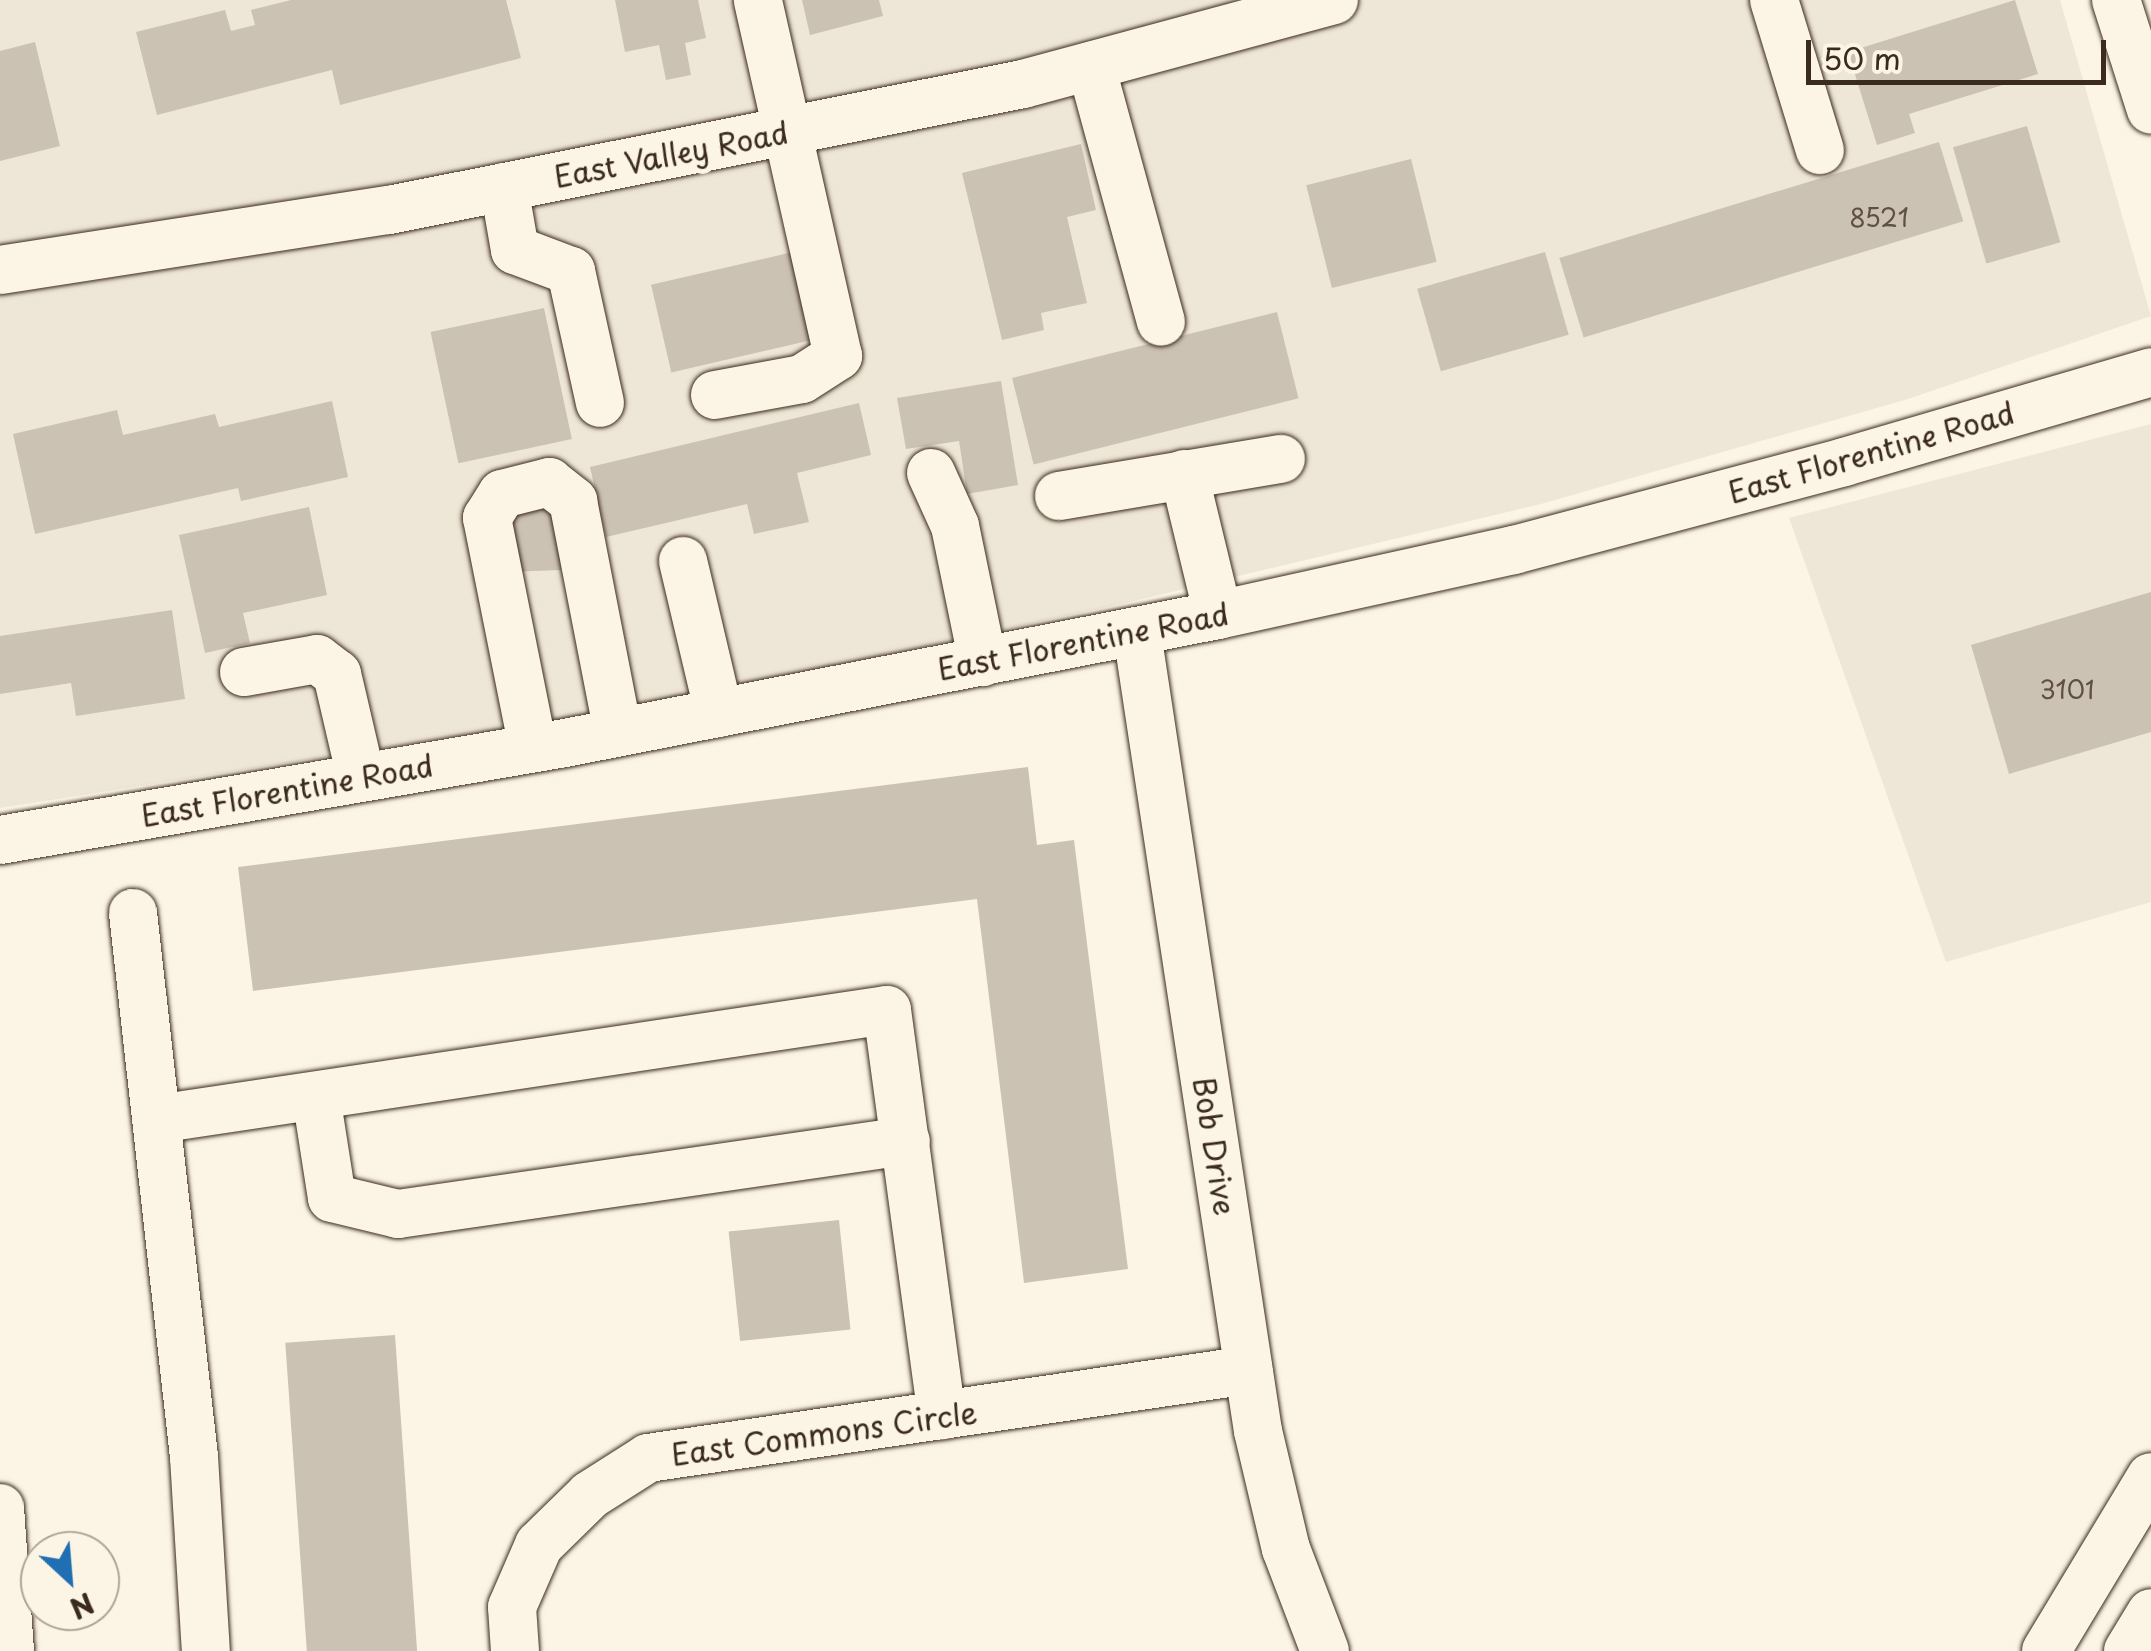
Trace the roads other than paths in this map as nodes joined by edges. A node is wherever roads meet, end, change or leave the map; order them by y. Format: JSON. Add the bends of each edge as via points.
{"nodes":[{"id":1,"x":758,"y":0,"type":"edge"},
{"id":2,"x":1334,"y":0,"type":"edge"},
{"id":3,"x":1774,"y":0,"type":"edge"},
{"id":4,"x":2116,"y":0,"type":"edge"},
{"id":5,"x":1091,"y":66,"type":"junction"},
{"id":6,"x":2151,"y":110,"type":"edge"},
{"id":7,"x":790,"y":130,"type":"junction"},
{"id":8,"x":1820,"y":150,"type":"dead end"},
{"id":9,"x":504,"y":187,"type":"junction"},
{"id":10,"x":0,"y":270,"type":"edge"},
{"id":11,"x":1161,"y":322,"type":"dead end"},
{"id":12,"x":2151,"y":372,"type":"edge"},
{"id":13,"x":714,"y":395,"type":"dead end"},
{"id":14,"x":600,"y":404,"type":"dead end"},
{"id":15,"x":1282,"y":459,"type":"dead end"},
{"id":16,"x":931,"y":474,"type":"dead end"},
{"id":17,"x":1184,"y":474,"type":"junction"},
{"id":18,"x":1059,"y":496,"type":"dead end"},
{"id":19,"x":683,"y":561,"type":"dead end"},
{"id":20,"x":1218,"y":615,"type":"junction"},
{"id":21,"x":1137,"y":632,"type":"junction"},
{"id":22,"x":982,"y":662,"type":"junction"},
{"id":23,"x":244,"y":672,"type":"dead end"},
{"id":24,"x":718,"y":713,"type":"junction"},
{"id":25,"x":618,"y":732,"type":"junction"},
{"id":26,"x":533,"y":748,"type":"junction"},
{"id":27,"x":361,"y":777,"type":"junction"},
{"id":28,"x":0,"y":840,"type":"edge"},
{"id":29,"x":133,"y":913,"type":"dead end"},
{"id":30,"x":316,"y":1096,"type":"junction"},
{"id":31,"x":157,"y":1120,"type":"junction"},
{"id":32,"x":906,"y":1141,"type":"junction"},
{"id":33,"x":1249,"y":1370,"type":"junction"},
{"id":34,"x":942,"y":1415,"type":"junction"},
{"id":35,"x":2151,"y":1477,"type":"edge"},
{"id":36,"x":0,"y":1508,"type":"edge"},
{"id":37,"x":2151,"y":1613,"type":"edge"},
{"id":38,"x":10,"y":1651,"type":"edge"},
{"id":39,"x":206,"y":1651,"type":"edge"},
{"id":40,"x":515,"y":1651,"type":"edge"},
{"id":41,"x":1324,"y":1651,"type":"edge"},
{"id":42,"x":2046,"y":1651,"type":"edge"},
{"id":43,"x":2128,"y":1651,"type":"edge"}],
"edges":[{"from":1,"to":7,"type":"street"},
{"from":2,"to":5,"type":"street","name":"East Valley Road"},
{"from":3,"to":8,"type":"street"},
{"from":4,"to":6,"type":"street"},
{"from":5,"to":7,"type":"street","name":"East Valley Road"},
{"from":5,"to":11,"type":"street"},
{"from":7,"to":9,"type":"street","name":"East Valley Road"},
{"from":7,"to":13,"type":"street","via":[[838,356],[802,379]]},
{"from":9,"to":10,"type":"street","name":"East Valley Road"},
{"from":9,"to":14,"type":"street","via":[[514,250],[571,271]]},
{"from":12,"to":20,"type":"street","name":"East Florentine Road","via":[[1532,545]]},
{"from":15,"to":17,"type":"street"},
{"from":16,"to":22,"type":"street","via":[[955,526]]},
{"from":17,"to":18,"type":"street"},
{"from":17,"to":20,"type":"street"},
{"from":19,"to":24,"type":"street"},
{"from":20,"to":21,"type":"street","name":"East Florentine Road"},
{"from":21,"to":22,"type":"street","name":"East Florentine Road"},
{"from":21,"to":33,"type":"street","name":"Bob Drive"},
{"from":22,"to":24,"type":"street","name":"East Florentine Road"},
{"from":23,"to":27,"type":"street","via":[[317,659],[337,674]]},
{"from":24,"to":25,"type":"street","name":"East Florentine Road"},
{"from":25,"to":26,"type":"street","name":"East Florentine Road"},
{"from":25,"to":26,"type":"street","via":[[573,501],[549,482],[502,494],[488,518]]},
{"from":26,"to":27,"type":"street","name":"East Florentine Road"},
{"from":27,"to":28,"type":"street","name":"East Florentine Road"},
{"from":29,"to":31,"type":"street"},
{"from":30,"to":31,"type":"street"},
{"from":30,"to":32,"type":"street","via":[[332,1198],[398,1214]]},
{"from":30,"to":32,"type":"street","via":[[888,1010]]},
{"from":31,"to":39,"type":"street","via":[[194,1457]]},
{"from":32,"to":34,"type":"street"},
{"from":33,"to":34,"type":"street","name":"East Commons Circle"},
{"from":33,"to":41,"type":"street","name":"Bob Drive","via":[[1286,1550]]},
{"from":34,"to":40,"type":"street","name":"East Commons Circle","via":[[648,1458],[590,1494],[539,1545],[512,1607]]},
{"from":35,"to":42,"type":"street"},
{"from":36,"to":38,"type":"street"},
{"from":37,"to":43,"type":"street"}]}
